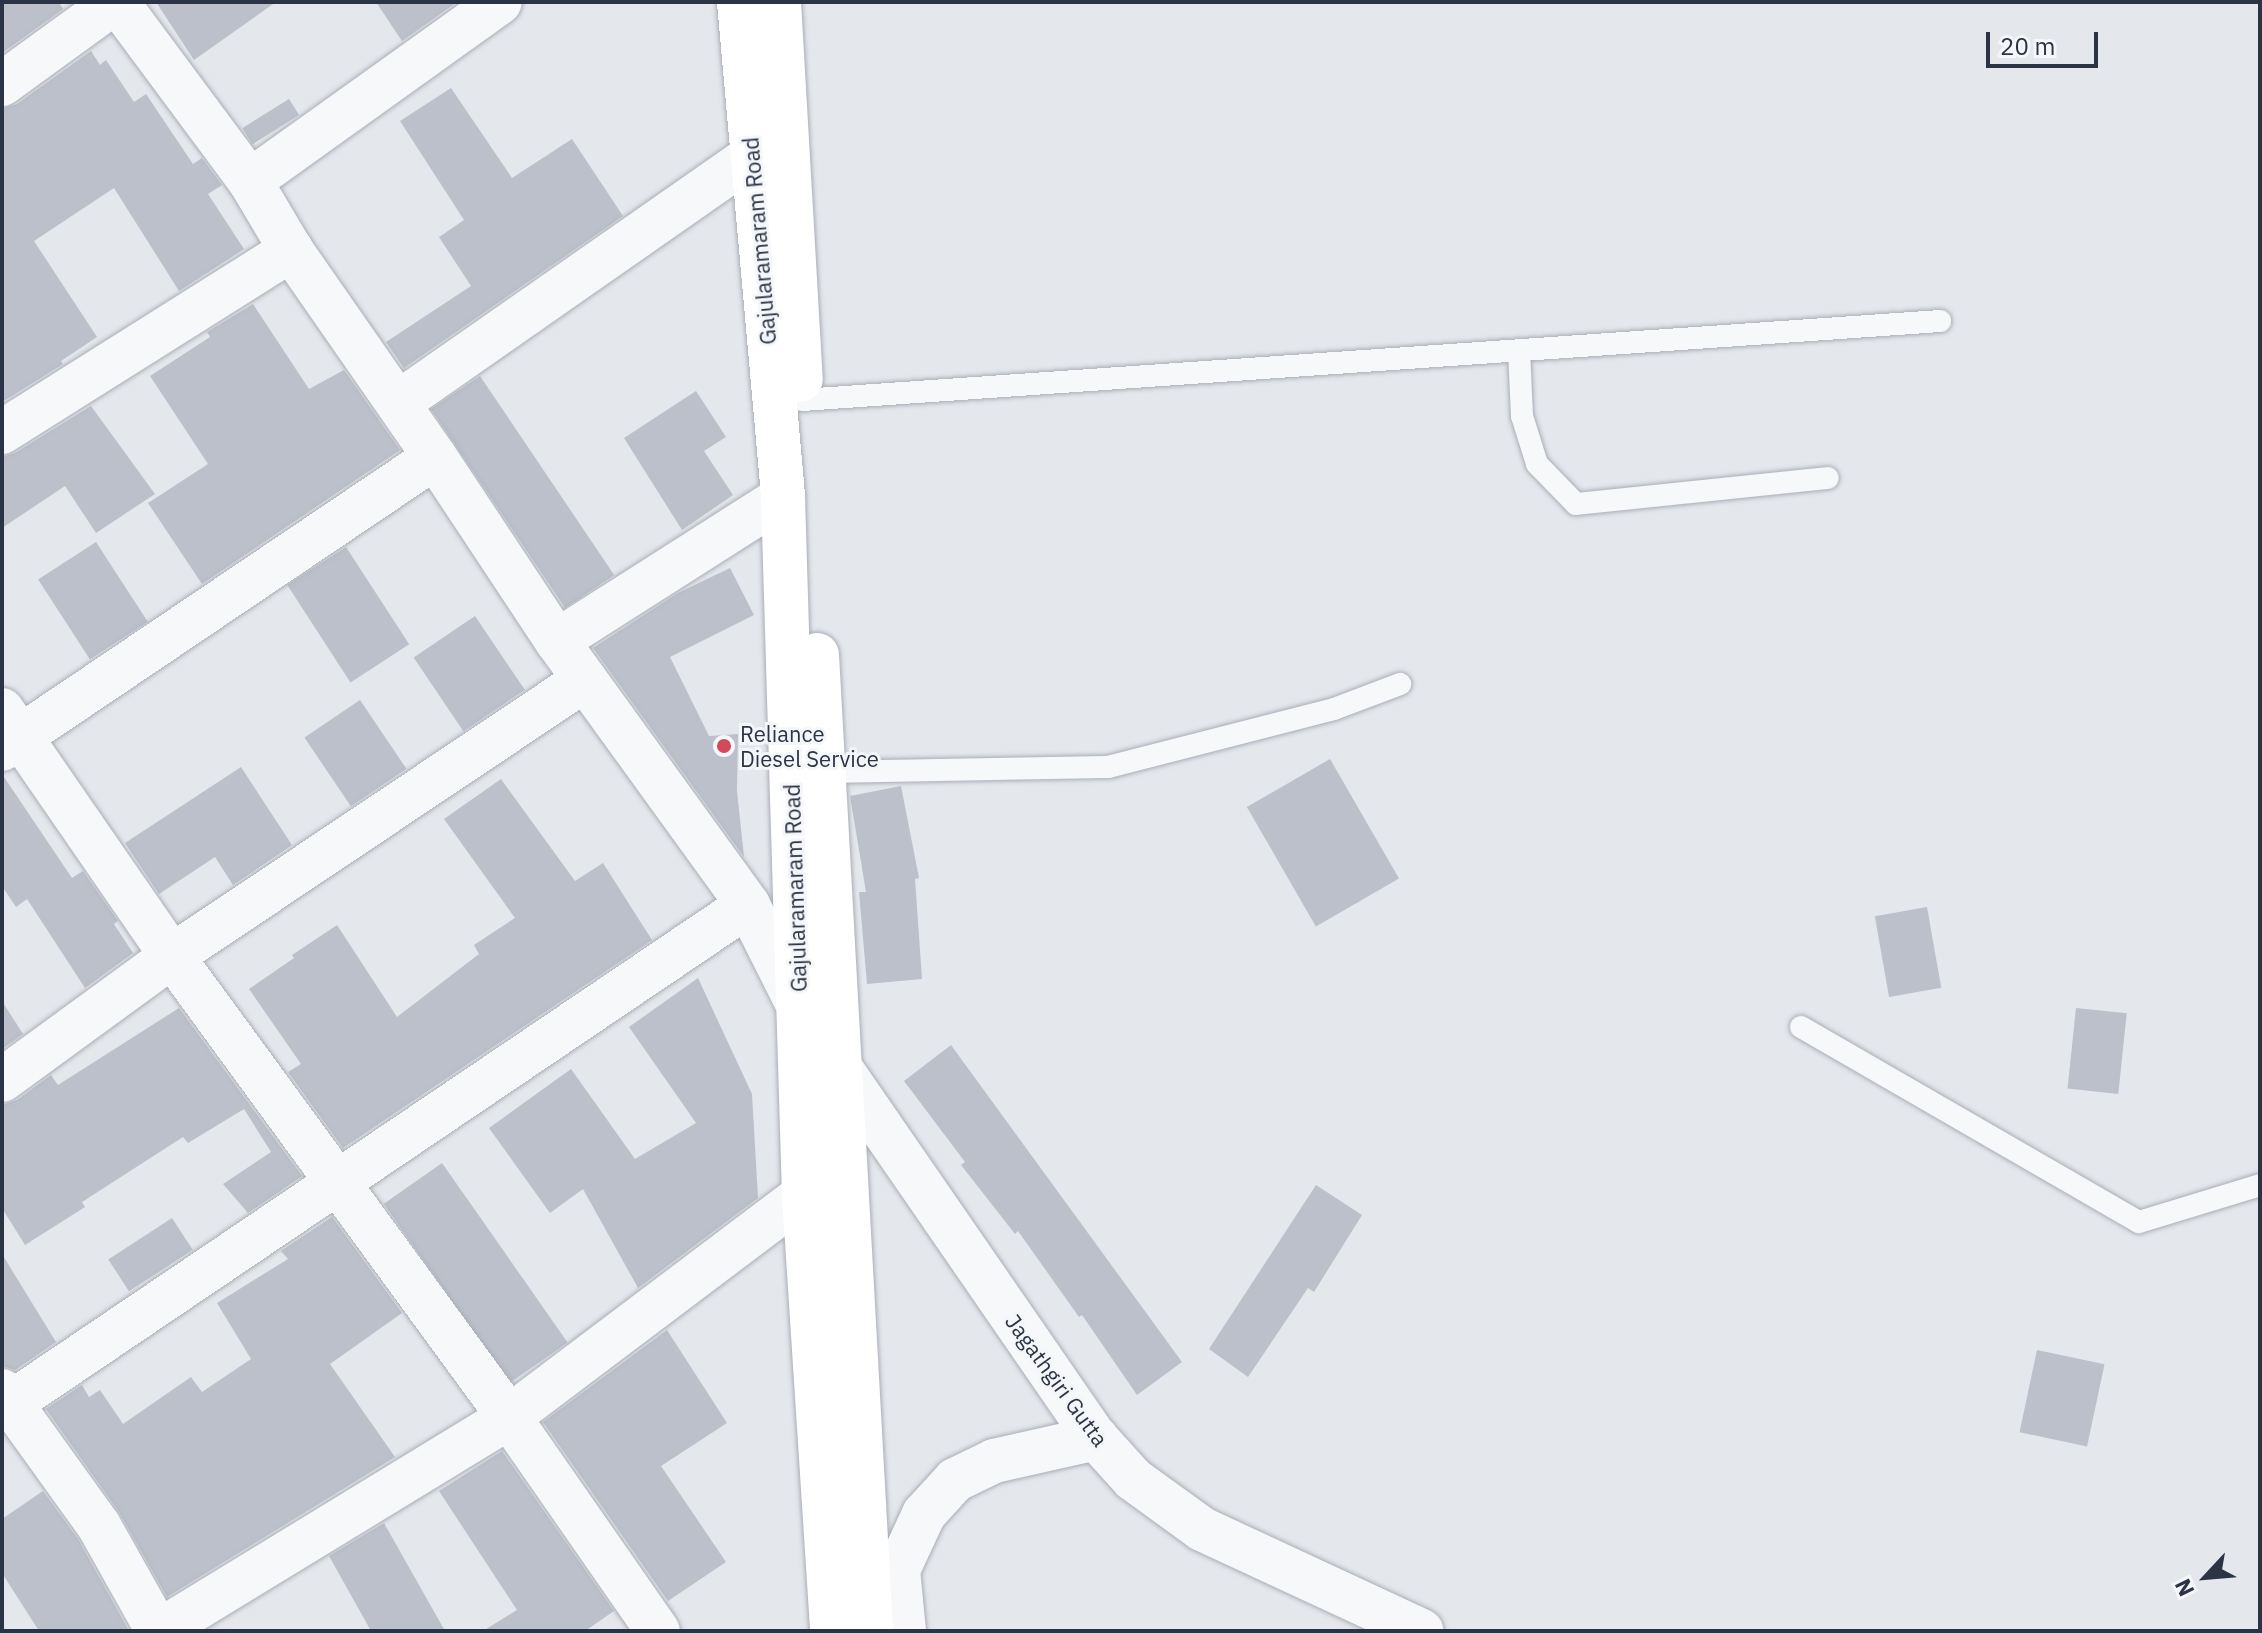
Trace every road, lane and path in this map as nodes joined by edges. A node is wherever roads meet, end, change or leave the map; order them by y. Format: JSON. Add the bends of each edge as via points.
{"nodes":[{"id":1,"x":116,"y":2,"type":"edge"},
{"id":2,"x":500,"y":2,"type":"edge"},
{"id":3,"x":739,"y":2,"type":"edge"},
{"id":4,"x":779,"y":2,"type":"edge"},
{"id":5,"x":2,"y":84,"type":"edge"},
{"id":6,"x":751,"y":157,"type":"junction"},
{"id":7,"x":250,"y":181,"type":"junction"},
{"id":8,"x":291,"y":250,"type":"junction"},
{"id":9,"x":1940,"y":321,"type":"dead end"},
{"id":10,"x":1519,"y":350,"type":"junction"},
{"id":11,"x":802,"y":400,"type":"junction"},
{"id":12,"x":398,"y":403,"type":"junction"},
{"id":13,"x":2,"y":432,"type":"edge"},
{"id":14,"x":435,"y":457,"type":"junction"},
{"id":15,"x":1828,"y":478,"type":"dead end"},
{"id":16,"x":783,"y":497,"type":"junction"},
{"id":17,"x":557,"y":641,"type":"junction"},
{"id":18,"x":585,"y":679,"type":"junction"},
{"id":19,"x":1400,"y":684,"type":"dead end"},
{"id":20,"x":8,"y":732,"type":"edge"},
{"id":21,"x":824,"y":772,"type":"junction"},
{"id":22,"x":748,"y":905,"type":"junction"},
{"id":23,"x":172,"y":956,"type":"junction"},
{"id":24,"x":799,"y":1007,"type":"junction"},
{"id":25,"x":1801,"y":1027,"type":"dead end"},
{"id":26,"x":837,"y":1063,"type":"junction"},
{"id":27,"x":2,"y":1080,"type":"edge"},
{"id":28,"x":339,"y":1184,"type":"junction"},
{"id":29,"x":2260,"y":1185,"type":"edge"},
{"id":30,"x":804,"y":1195,"type":"junction"},
{"id":31,"x":5,"y":1401,"type":"edge"},
{"id":32,"x":509,"y":1417,"type":"junction"},
{"id":33,"x":1096,"y":1438,"type":"junction"},
{"id":34,"x":646,"y":1627,"type":"edge"},
{"id":35,"x":158,"y":1631,"type":"edge"},
{"id":36,"x":832,"y":1631,"type":"edge"},
{"id":37,"x":871,"y":1631,"type":"edge"},
{"id":38,"x":904,"y":1631,"type":"edge"},
{"id":39,"x":1422,"y":1631,"type":"edge"}],
"edges":[{"from":1,"to":5,"type":"street"},
{"from":1,"to":7,"type":"street","name":"Jagathgiri Gutta"},
{"from":2,"to":7,"type":"street"},
{"from":3,"to":6,"type":"main road","name":"Gajularamaram Road"},
{"from":4,"to":11,"type":"main road","name":"Gajularamaram Road"},
{"from":6,"to":12,"type":"street"},
{"from":6,"to":16,"type":"main road","name":"Gajularamaram Road"},
{"from":7,"to":8,"type":"street","name":"Jagathgiri Gutta"},
{"from":8,"to":12,"type":"street","name":"Jagathgiri Gutta"},
{"from":8,"to":13,"type":"street"},
{"from":9,"to":10,"type":"lane"},
{"from":10,"to":11,"type":"lane"},
{"from":10,"to":15,"type":"lane","via":[[1522,416],[1537,464],[1576,504]]},
{"from":11,"to":21,"type":"main road","name":"Gajularamaram Road"},
{"from":12,"to":14,"type":"street","name":"Jagathgiri Gutta"},
{"from":14,"to":17,"type":"street","name":"Jagathgiri Gutta"},
{"from":14,"to":20,"type":"street"},
{"from":16,"to":17,"type":"street"},
{"from":16,"to":24,"type":"main road","name":"Gajularamaram Road"},
{"from":17,"to":18,"type":"street","name":"Jagathgiri Gutta"},
{"from":18,"to":22,"type":"street","name":"Jagathgiri Gutta"},
{"from":18,"to":23,"type":"street"},
{"from":19,"to":21,"type":"lane","via":[[1334,709],[1108,767]]},
{"from":20,"to":23,"type":"street"},
{"from":21,"to":26,"type":"main road","name":"Gajularamaram Road"},
{"from":22,"to":24,"type":"street","name":"Jagathgiri Gutta"},
{"from":22,"to":28,"type":"street"},
{"from":23,"to":27,"type":"street"},
{"from":23,"to":28,"type":"street"},
{"from":24,"to":26,"type":"street","name":"Jagathgiri Gutta"},
{"from":24,"to":30,"type":"main road","name":"Gajularamaram Road"},
{"from":25,"to":29,"type":"lane","via":[[2139,1222]]},
{"from":26,"to":33,"type":"street","name":"Jagathgiri Gutta"},
{"from":26,"to":37,"type":"main road","name":"Gajularamaram Road"},
{"from":28,"to":31,"type":"street"},
{"from":28,"to":32,"type":"street"},
{"from":30,"to":32,"type":"street"},
{"from":30,"to":36,"type":"main road","name":"Gajularamaram Road"},
{"from":31,"to":35,"type":"street","via":[[99,1526]]},
{"from":32,"to":34,"type":"street"},
{"from":32,"to":35,"type":"street"},
{"from":33,"to":38,"type":"street","via":[[994,1461],[955,1480],[924,1514],[898,1570]]},
{"from":33,"to":39,"type":"street","name":"Jagathgiri Gutta","via":[[1133,1479],[1202,1529]]}]}
